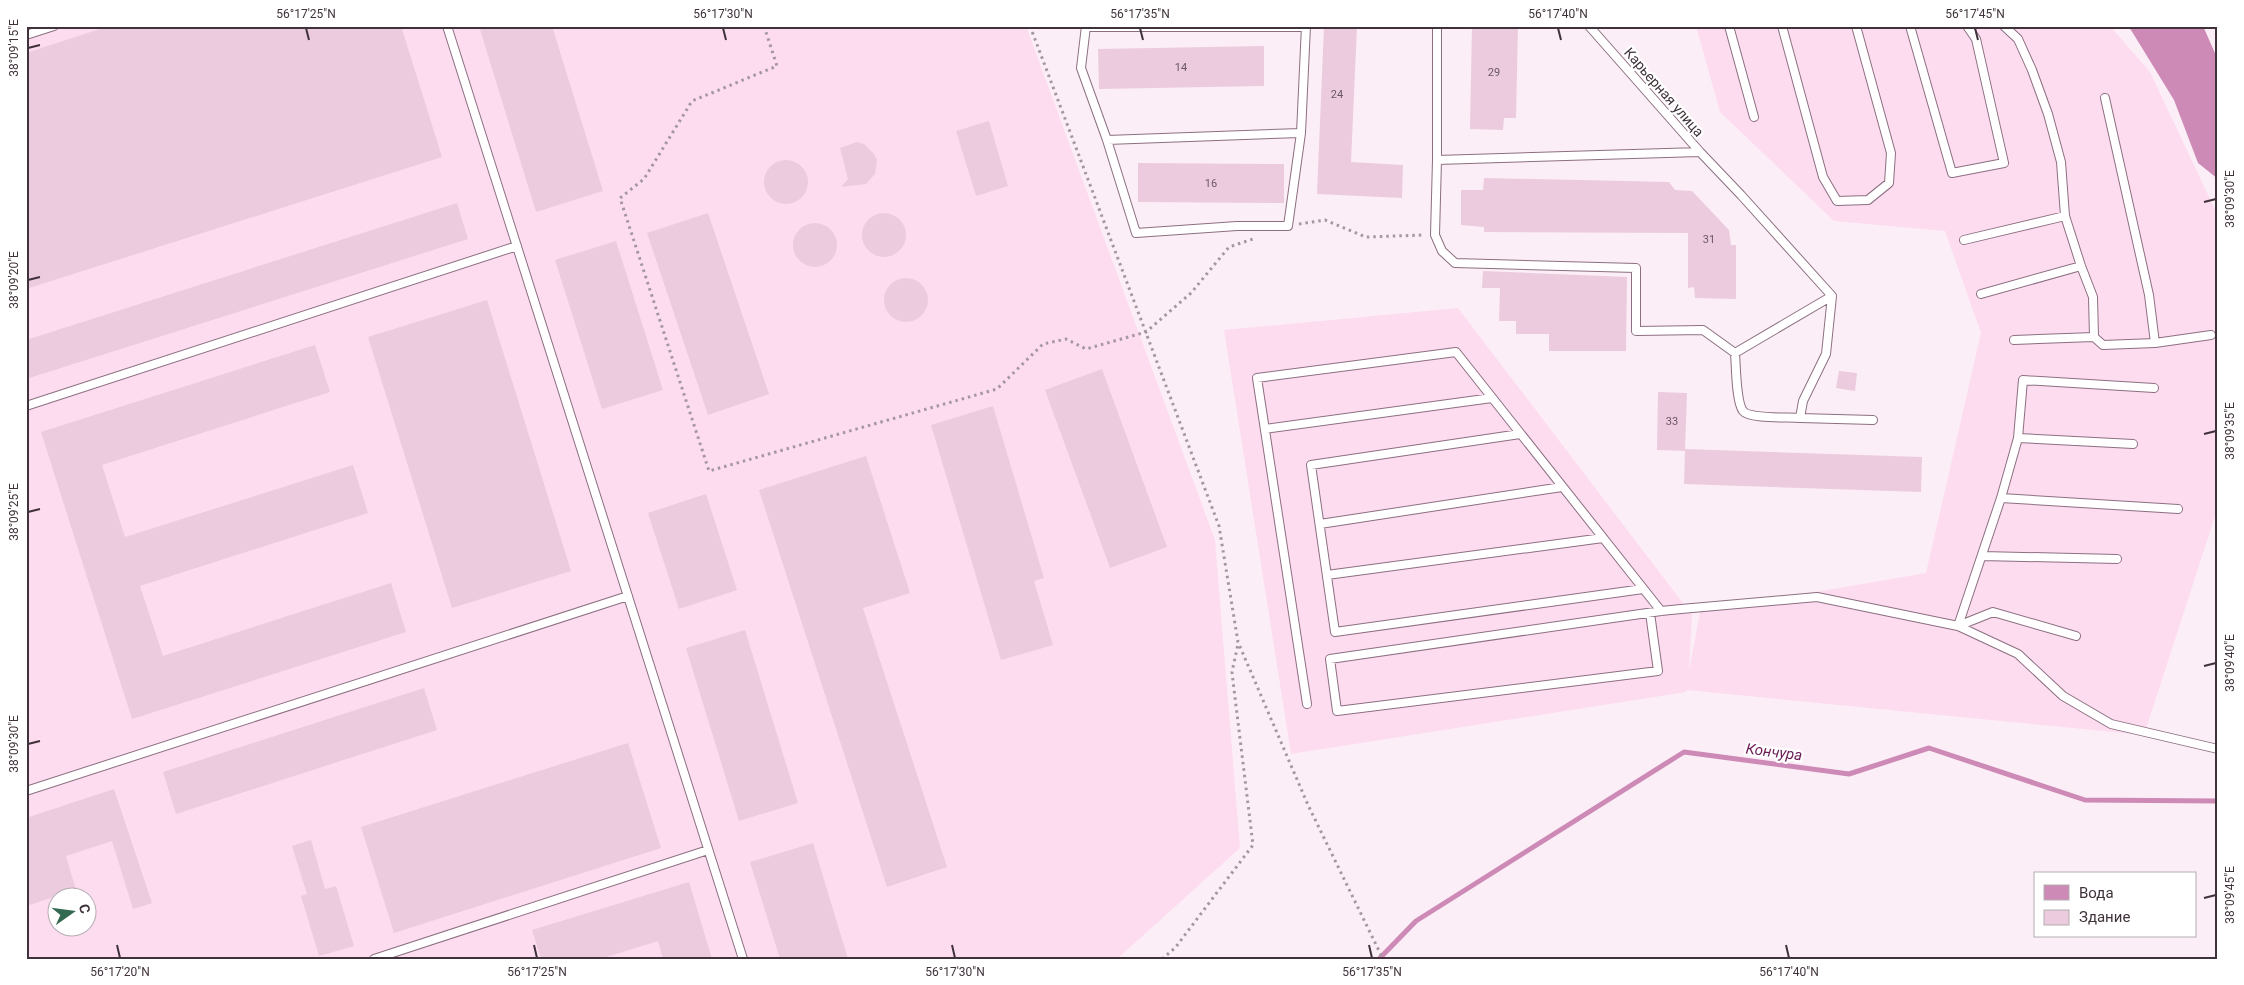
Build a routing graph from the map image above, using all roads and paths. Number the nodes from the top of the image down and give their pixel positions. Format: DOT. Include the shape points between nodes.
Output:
graph roads {
  1 [pos="54,26"];
  2 [pos="447,26"];
  3 [pos="764,26"];
  4 [pos="1030,26"];
  5 [pos="1437,26"];
  6 [pos="1589,26"];
  7 [pos="1729,26"];
  8 [pos="1782,26"];
  9 [pos="1856,26"];
  10 [pos="1910,26"];
  11 [pos="1968,26"];
  12 [pos="2004,26"];
  13 [pos="1086,27"];
  14 [pos="1306,27"];
  15 [pos="26,35"];
  16 [pos="2105,98"];
  17 [pos="1754,118"];
  18 [pos="1301,133"];
  19 [pos="1107,140"];
  20 [pos="1700,152"];
  21 [pos="1437,160"];
  22 [pos="2065,216"];
  23 [pos="1288,226"];
  24 [pos="1435,235"];
  25 [pos="1254,238"];
  26 [pos="1964,240"];
  27 [pos="517,246"];
  28 [pos="2081,266"];
  29 [pos="1982,294"];
  30 [pos="1832,296"];
  31 [pos="1146,332"];
  32 [pos="2211,335"];
  33 [pos="2094,337"];
  34 [pos="2014,340"];
  35 [pos="2155,343"];
  36 [pos="1735,353"];
  37 [pos="2154,388"];
  38 [pos="1492,398"];
  39 [pos="26,406"];
  40 [pos="1800,418"];
  41 [pos="1872,420"];
  42 [pos="1265,429"];
  43 [pos="1520,434"];
  44 [pos="2018,438"];
  45 [pos="2133,444"];
  46 [pos="1562,487"];
  47 [pos="2001,498"];
  48 [pos="2178,509"];
  49 [pos="1320,524"];
  50 [pos="1602,538"];
  51 [pos="1982,556"];
  52 [pos="2117,559"];
  53 [pos="1327,575"];
  54 [pos="1643,588"];
  55 [pos="628,596"];
  56 [pos="1661,611"];
  57 [pos="1650,613"];
  58 [pos="1958,626"];
  59 [pos="2076,636"];
  60 [pos="1238,642"];
  61 [pos="1307,704"];
  62 [pos="2218,749"];
  63 [pos="26,791"];
  64 [pos="708,850"];
  65 [pos="374,959"];
  66 [pos="742,959"];
  67 [pos="1162,959"];
  68 [pos="1383,959"];
  1 -- 15 [label="lane"];
  2 -- 27 [label="lane"];
  3 -- 31 [label="path" via="777,66 692,100 644,179 620,198 709,471 997,388 1043,344 1066,339 1086,349"];
  4 -- 31 [label="path"];
  5 -- 21 [label="lane"];
  6 -- 20 [label="lane, Карьерная улица"];
  7 -- 17 [label="lane"];
  8 -- 9 [label="lane" via="1824,177 1837,201 1868,200 1889,183 1891,153"];
  10 -- 11 [label="lane" via="1952,174 2004,163 1976,39"];
  12 -- 22 [label="lane" via="2018,38 2048,114 2061,162"];
  13 -- 14 [label="lane"];
  13 -- 19 [label="lane" via="1081,68"];
  14 -- 18 [label="lane"];
  16 -- 35 [label="lane" via="2149,295"];
  18 -- 19 [label="lane"];
  18 -- 23 [label="lane"];
  19 -- 23 [label="lane" via="1136,233"];
  20 -- 21 [label="lane"];
  20 -- 30 [label="lane, Карьерная улица" via="1742,194"];
  21 -- 24 [label="lane"];
  22 -- 26 [label="lane"];
  22 -- 28 [label="lane"];
  23 -- 24 [label="path" via="1325,220 1366,236"];
  24 -- 36 [label="lane" via="1442,251 1455,263 1636,268 1636,332 1702,330"];
  25 -- 31 [label="path" via="1229,248 1191,293"];
  27 -- 39 [label="lane"];
  27 -- 55 [label="lane"];
  28 -- 29 [label="lane"];
  28 -- 33 [label="lane" via="2093,297"];
  30 -- 36 [label="lane"];
  30 -- 40 [label="lane" via="1826,354 1803,401"];
  31 -- 60 [label="path" via="1220,526"];
  32 -- 35 [label="lane"];
  33 -- 34 [label="lane"];
  33 -- 35 [label="lane" via="2102,345"];
  36 -- 40 [label="lane" via="1743,411 1750,416"];
  37 -- 44 [label="lane" via="2023,380"];
  38 -- 42 [label="lane"];
  38 -- 42 [label="lane" via="1456,352 1257,378"];
  38 -- 43 [label="lane"];
  40 -- 41 [label="lane"];
  42 -- 61 [label="lane"];
  43 -- 46 [label="lane"];
  43 -- 49 [label="lane" via="1311,464"];
  44 -- 45 [label="lane"];
  44 -- 47 [label="lane"];
  46 -- 49 [label="lane"];
  46 -- 50 [label="lane"];
  47 -- 48 [label="lane"];
  47 -- 51 [label="lane"];
  49 -- 53 [label="lane"];
  50 -- 53 [label="lane"];
  50 -- 54 [label="lane"];
  51 -- 52 [label="lane"];
  51 -- 58 [label="lane"];
  53 -- 54 [label="lane" via="1335,632"];
  54 -- 56 [label="lane"];
  55 -- 63 [label="lane"];
  55 -- 64 [label="lane"];
  56 -- 57 [label="lane"];
  56 -- 58 [label="lane" via="1816,597"];
  57 -- 57 [label="lane" via="1330,659 1337,711 1658,671"];
  58 -- 59 [label="lane" via="1993,612"];
  58 -- 62 [label="lane" via="2018,654 2063,696 2111,724"];
  60 -- 67 [label="path" via="1232,672 1253,845 1175,948"];
  60 -- 68 [label="path" via="1308,805"];
  64 -- 65 [label="lane"];
  64 -- 66 [label="lane"];
}
